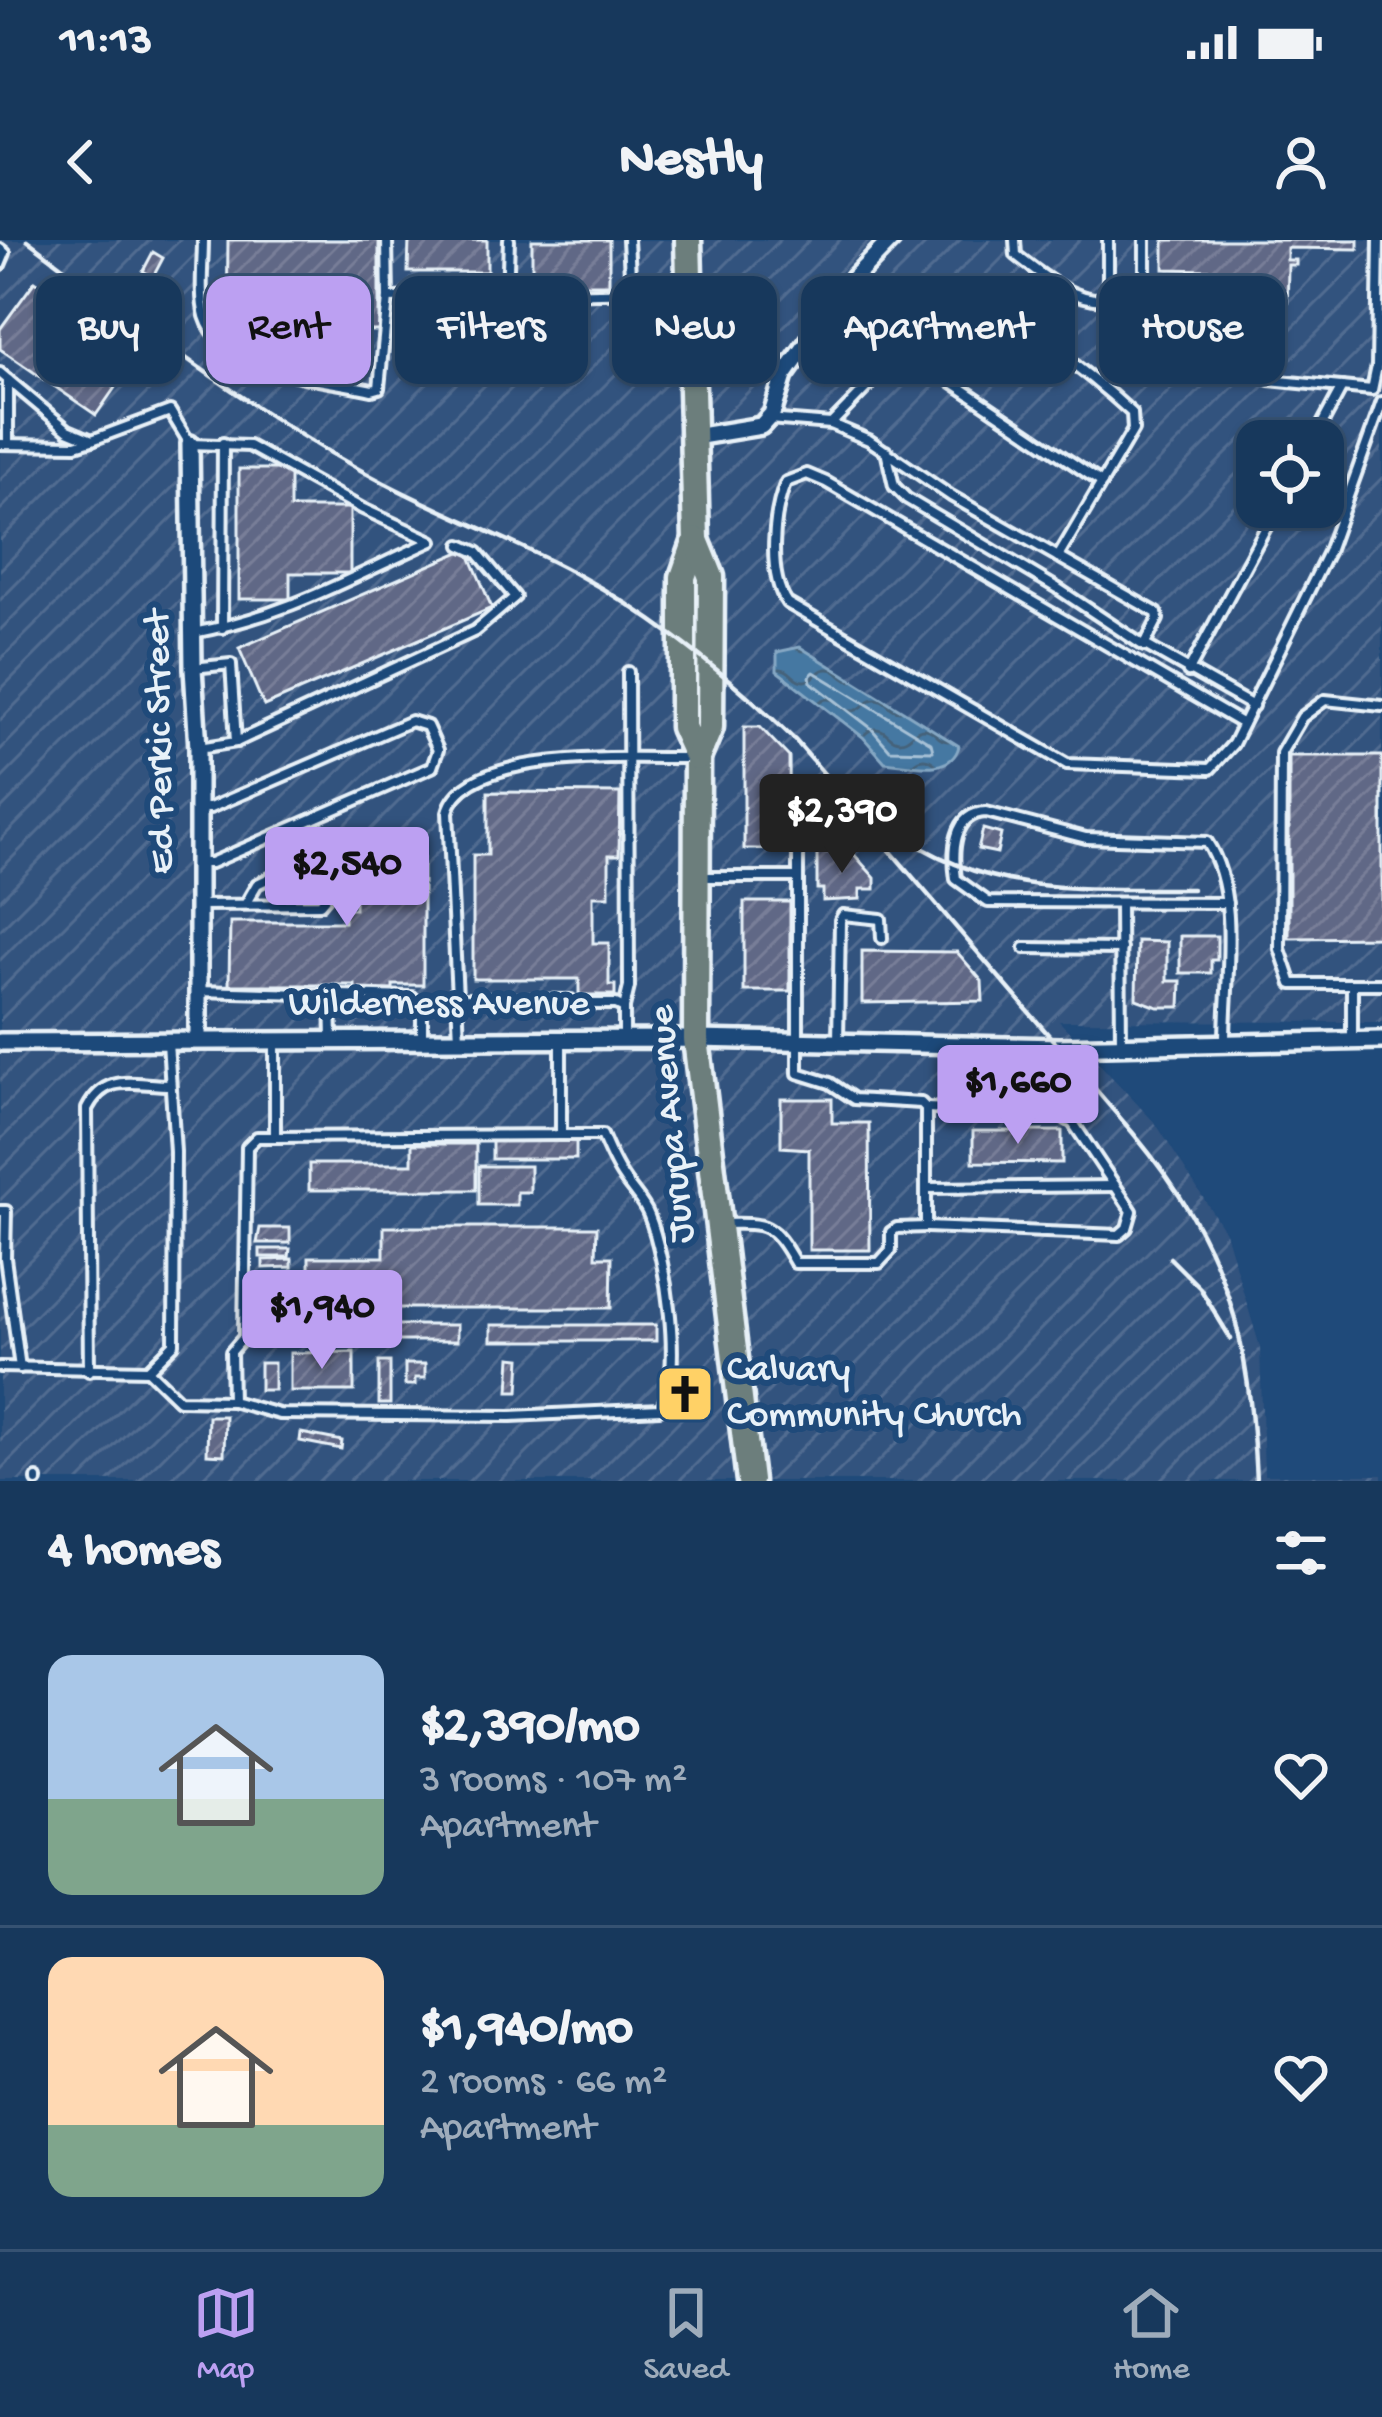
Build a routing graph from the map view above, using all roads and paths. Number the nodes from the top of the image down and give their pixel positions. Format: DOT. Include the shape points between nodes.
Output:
graph roads {
  1 [pos="203,240"];
  2 [pos="387,240"];
  3 [pos="509,240"];
  4 [pos="628,240"];
  5 [pos="688,240"];
  6 [pos="890,240"];
  7 [pos="1015,240"];
  8 [pos="1108,240"];
  9 [pos="1145,240"];
  10 [pos="1379,240"];
  11 [pos="0,249"];
  12 [pos="0,266"];
  13 [pos="508,276"];
  14 [pos="630,276"];
  15 [pos="691,276"];
  16 [pos="1145,276"];
  17 [pos="388,298"];
  18 [pos="395,298"];
  19 [pos="1075,366"];
  20 [pos="4,376"];
  21 [pos="1285,382"];
  22 [pos="693,384"];
  23 [pos="869,384"];
  24 [pos="955,384"];
  25 [pos="1342,387"];
  26 [pos="1382,402"];
  27 [pos="767,419"];
  28 [pos="1324,420"];
  29 [pos="831,424"];
  30 [pos="694,437"];
  31 [pos="92,440"];
  32 [pos="223,443"];
  33 [pos="4,444"];
  34 [pos="190,444"];
  35 [pos="886,451"];
  36 [pos="1102,483"];
  37 [pos="1266,528"];
  38 [pos="461,545"];
  39 [pos="1058,557"];
  40 [pos="222,628"];
  41 [pos="192,633"];
  42 [pos="1144,645"];
  43 [pos="193,668"];
  44 [pos="628,672"];
  45 [pos="1188,672"];
  46 [pos="1253,706"];
  47 [pos="1382,706"];
  48 [pos="1243,724"];
  49 [pos="236,742"];
  50 [pos="198,748"];
  51 [pos="697,758"];
  52 [pos="629,759"];
  53 [pos="798,786"];
  54 [pos="198,808"];
  55 [pos="198,863"];
  56 [pos="697,877"];
  57 [pos="798,877"];
  58 [pos="1120,902"];
  59 [pos="246,903"];
  60 [pos="1227,903"];
  61 [pos="198,905"];
  62 [pos="882,938"];
  63 [pos="1025,948"];
  64 [pos="1121,949"];
  65 [pos="1352,984"];
  66 [pos="1382,985"];
  67 [pos="198,991"];
  68 [pos="331,994"];
  69 [pos="456,999"];
  70 [pos="571,1000"];
  71 [pos="585,1004"];
  72 [pos="624,1008"];
  73 [pos="422,1039"];
  74 [pos="459,1039"];
  75 [pos="561,1039"];
  76 [pos="624,1039"];
  77 [pos="696,1039"];
  78 [pos="168,1040"];
  79 [pos="198,1040"];
  80 [pos="275,1040"];
  81 [pos="332,1040"];
  82 [pos="1352,1040"];
  83 [pos="1382,1040"];
  84 [pos="0,1042"];
  85 [pos="796,1042"];
  86 [pos="838,1042"];
  87 [pos="1225,1042"];
  88 [pos="1121,1046"];
  89 [pos="170,1085"];
  90 [pos="926,1108"];
  91 [pos="561,1135"];
  92 [pos="275,1137"];
  93 [pos="1115,1186"];
  94 [pos="926,1188"];
  95 [pos="0,1211"];
  96 [pos="718,1224"];
  97 [pos="926,1227"];
  98 [pos="0,1367"];
  99 [pos="20,1368"];
  100 [pos="148,1370"];
  101 [pos="89,1371"];
  102 [pos="232,1401"];
  103 [pos="750,1481"];
  1 -- 17 [label="lane" via="204,313 216,341 257,364 379,388"];
  2 -- 17 [label="lane"];
  3 -- 13 [label="lane"];
  4 -- 14 [label="lane"];
  5 -- 15 [label="main road, Jurupa Avenue"];
  6 -- 27 [label="street" via="784,376"];
  7 -- 8 [label="lane" via="1016,255 1092,301 1108,299"];
  9 -- 16 [label="lane"];
  10 -- 25 [label="lane" via="1372,390"];
  11 -- 12 [label="lane"];
  17 -- 18 [label="lane"];
  19 -- 36 [label="lane" via="1132,412 1133,430"];
  20 -- 31 [label="lane" via="68,430"];
  20 -- 33 [label="lane"];
  21 -- 25 [label="lane"];
  22 -- 30 [label="main road, Jurupa Avenue"];
  23 -- 29 [label="lane"];
  24 -- 36 [label="lane"];
  25 -- 28 [label="lane"];
  26 -- 46 [label="lane" via="1328,553"];
  27 -- 29 [label="lane"];
  27 -- 30 [label="street"];
  29 -- 35 [label="lane"];
  30 -- 51 [label="main road, Jurupa Avenue" via="696,541 711,577 710,727"];
  31 -- 33 [label="lane"];
  31 -- 34 [label="lane" via="170,411"];
  32 -- 34 [label="lane"];
  32 -- 40 [label="lane"];
  32 -- 40 [label="lane" via="250,446 432,541 302,604"];
  34 -- 41 [label="street, Ed Perkic Street"];
  35 -- 39 [label="lane"];
  35 -- 42 [label="lane" via="894,486 906,499"];
  36 -- 39 [label="lane"];
  37 -- 45 [label="lane"];
  38 -- 49 [label="lane" via="477,552 515,597 475,631"];
  39 -- 42 [label="lane" via="1157,613"];
  40 -- 41 [label="lane"];
  41 -- 43 [label="street, Ed Perkic Street"];
  42 -- 45 [label="lane"];
  43 -- 49 [label="lane" via="231,664"];
  43 -- 50 [label="street, Ed Perkic Street"];
  44 -- 52 [label="lane"];
  45 -- 46 [label="lane"];
  46 -- 48 [label="lane"];
  47 -- 65 [label="lane" via="1324,700 1302,717 1281,752 1280,949 1292,984"];
  48 -- 48 [label="lane" via="1210,770 1067,764 788,603 776,556 786,482 806,474 826,482"];
  49 -- 50 [label="lane"];
  50 -- 54 [label="street, Ed Perkic Street"];
  51 -- 52 [label="lane"];
  51 -- 56 [label="main road, Jurupa Avenue"];
  52 -- 69 [label="lane" via="506,768 455,796 448,812"];
  52 -- 72 [label="lane"];
  53 -- 57 [label="lane"];
  54 -- 55 [label="street, Ed Perkic Street"];
  54 -- 55 [label="lane" via="411,721 428,726 437,750 433,767"];
  55 -- 61 [label="street, Ed Perkic Street"];
  56 -- 57 [label="lane"];
  56 -- 77 [label="main road, Jurupa Avenue"];
  57 -- 85 [label="lane"];
  58 -- 60 [label="lane"];
  58 -- 60 [label="lane" via="980,899 956,879 962,820 986,812 1086,838 1207,842"];
  58 -- 64 [label="lane"];
  59 -- 59 [label="lane" via="320,904 326,859 257,884"];
  59 -- 61 [label="lane"];
  60 -- 87 [label="lane"];
  61 -- 67 [label="street, Ed Perkic Street"];
  62 -- 86 [label="lane" via="876,916 840,920"];
  63 -- 64 [label="lane"];
  64 -- 88 [label="lane"];
  65 -- 66 [label="lane"];
  65 -- 82 [label="lane"];
  67 -- 68 [label="lane"];
  67 -- 79 [label="street, Ed Perkic Street"];
  68 -- 73 [label="lane" via="412,997"];
  68 -- 81 [label="lane"];
  69 -- 70 [label="lane"];
  69 -- 74 [label="lane"];
  71 -- 72 [label="lane"];
  72 -- 76 [label="lane"];
  73 -- 74 [label="street, Wilderness Avenue"];
  73 -- 81 [label="street, Wilderness Avenue"];
  74 -- 75 [label="street, Wilderness Avenue"];
  75 -- 76 [label="street, Wilderness Avenue"];
  75 -- 91 [label="lane"];
  76 -- 77 [label="street, Wilderness Avenue"];
  77 -- 85 [label="street, Wilderness Avenue"];
  77 -- 96 [label="main road, Jurupa Avenue"];
  78 -- 79 [label="street, Wilderness Avenue"];
  78 -- 84 [label="street, Wilderness Avenue"];
  78 -- 89 [label="lane"];
  79 -- 80 [label="street, Wilderness Avenue"];
  80 -- 81 [label="street, Wilderness Avenue"];
  80 -- 92 [label="lane"];
  82 -- 83 [label="street, Wilderness Avenue"];
  82 -- 87 [label="street, Wilderness Avenue"];
  85 -- 86 [label="street, Wilderness Avenue"];
  85 -- 90 [label="lane" via="802,1077 854,1099"];
  86 -- 88 [label="street, Wilderness Avenue"];
  87 -- 88 [label="street, Wilderness Avenue"];
  89 -- 100 [label="lane" via="174,1344"];
  89 -- 101 [label="lane" via="106,1084 87,1108"];
  90 -- 93 [label="lane" via="1058,1114"];
  90 -- 94 [label="lane"];
  91 -- 92 [label="lane"];
  91 -- 102 [label="lane" via="602,1135 649,1214 670,1342 669,1396 660,1409 511,1417 280,1414"];
  92 -- 102 [label="lane" via="257,1137 248,1148 244,1336 231,1352"];
  93 -- 94 [label="lane"];
  93 -- 97 [label="lane" via="1132,1211 1119,1234"];
  94 -- 97 [label="lane"];
  95 -- 99 [label="lane"];
  96 -- 97 [label="lane" via="761,1223 777,1232 795,1263 879,1263 891,1250 891,1232"];
  96 -- 103 [label="main road, Jurupa Avenue"];
  98 -- 99 [label="lane"];
  99 -- 101 [label="lane"];
  100 -- 101 [label="lane"];
  100 -- 102 [label="lane" via="179,1400"];
}
